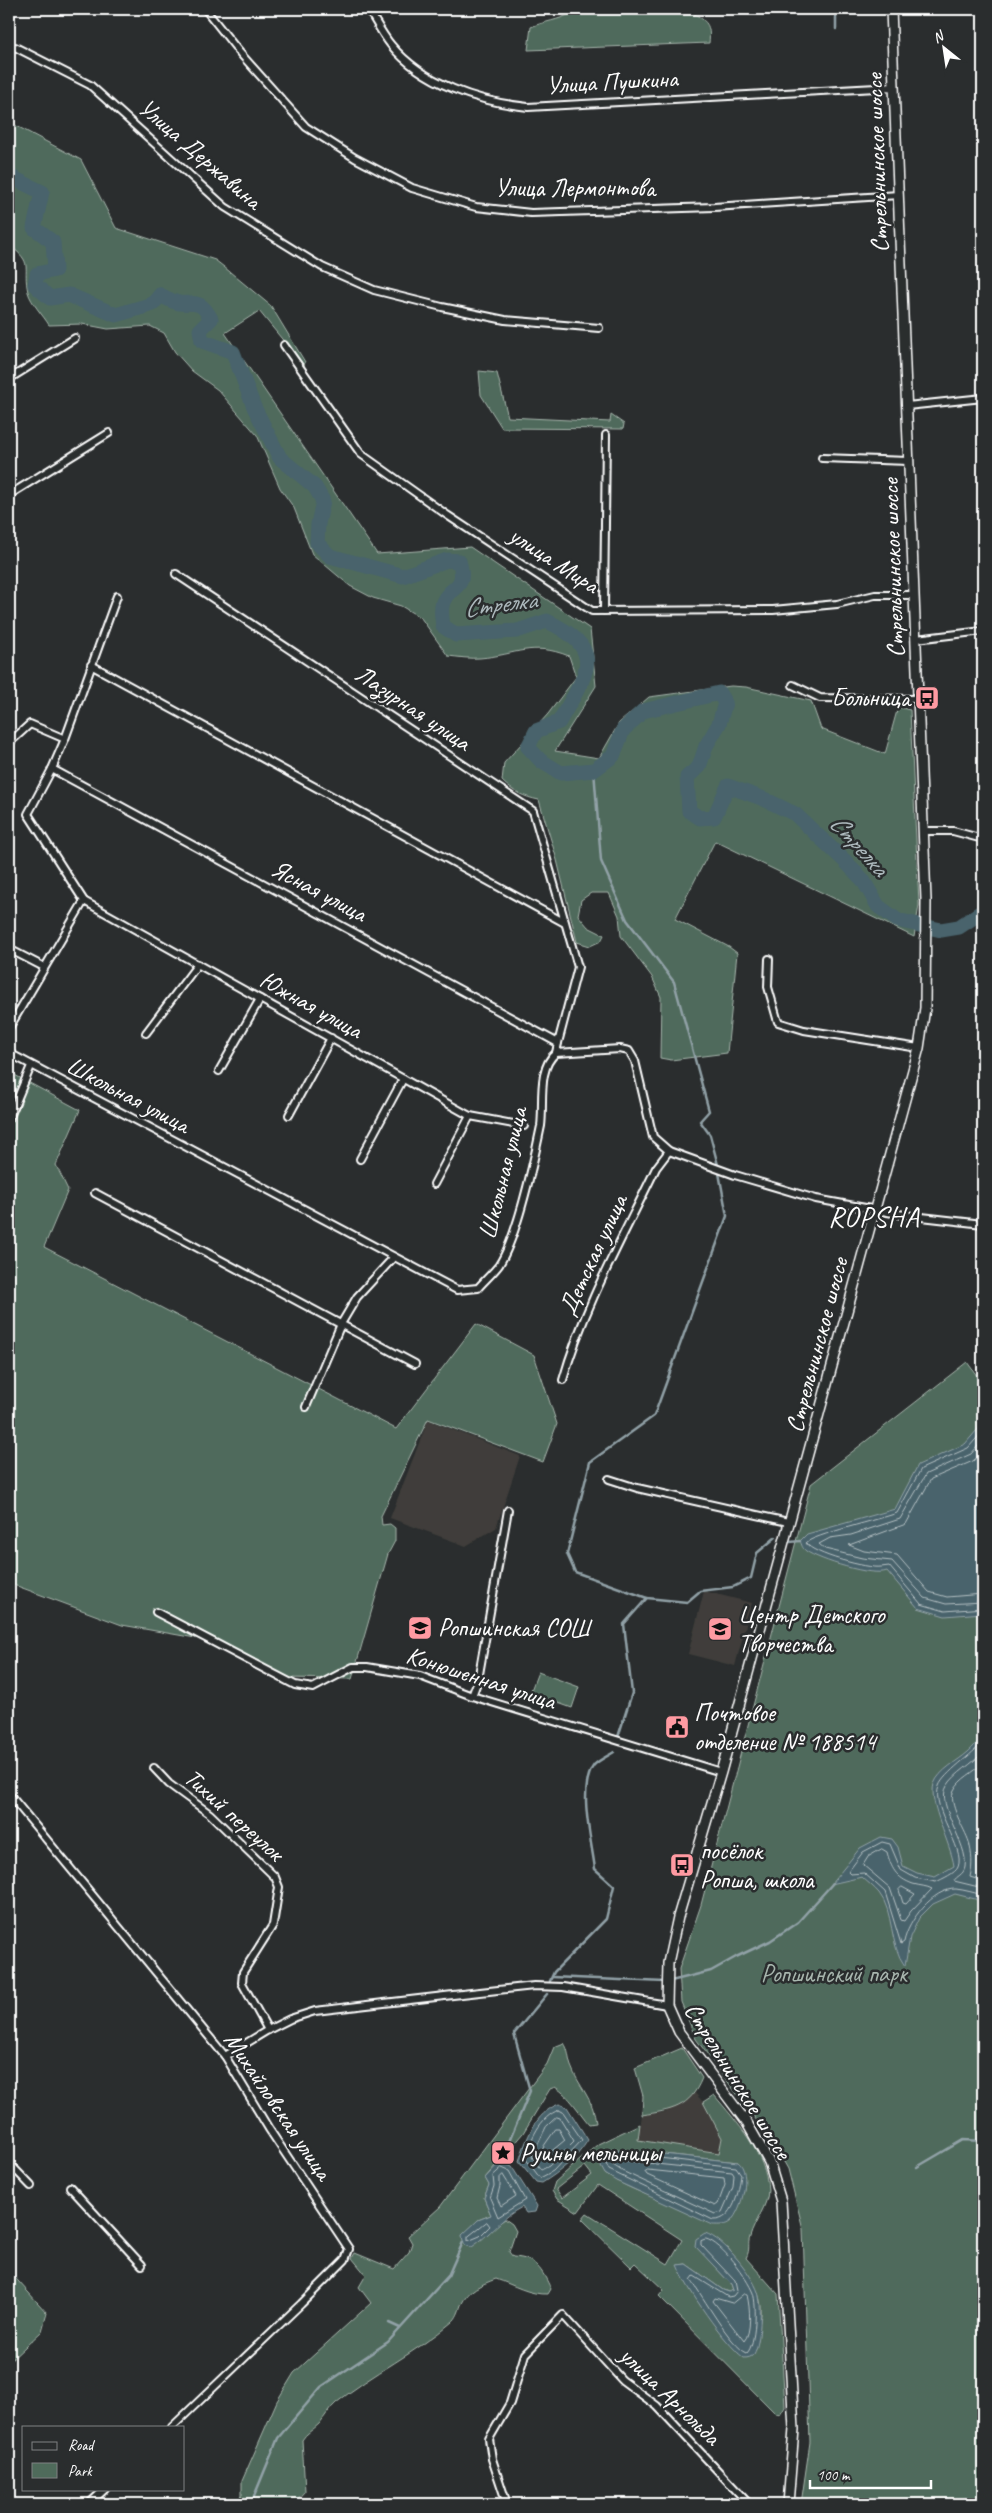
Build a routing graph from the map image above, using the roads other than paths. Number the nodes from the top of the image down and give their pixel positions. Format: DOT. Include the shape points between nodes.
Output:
graph roads {
  1 [pos="205,9"];
  2 [pos="368,9"];
  3 [pos="891,9"];
  4 [pos="15,47"];
  5 [pos="895,87"];
  6 [pos="899,195"];
  7 [pos="599,328"];
  8 [pos="74,338"];
  9 [pos="284,345"];
  10 [pos="9,379"];
  11 [pos="983,398"];
  12 [pos="907,406"];
  13 [pos="109,433"];
  14 [pos="606,436"];
  15 [pos="822,458"];
  16 [pos="909,461"];
  17 [pos="9,495"];
  18 [pos="176,574"];
  19 [pos="914,595"];
  20 [pos="117,596"];
  21 [pos="604,612"];
  22 [pos="983,631"];
  23 [pos="916,639"];
  24 [pos="91,665"];
  25 [pos="793,685"];
  26 [pos="918,698"];
  27 [pos="65,739"];
  28 [pos="9,743"];
  29 [pos="52,769"];
  30 [pos="923,831"];
  31 [pos="983,839"];
  32 [pos="84,901"];
  33 [pos="565,923"];
  34 [pos="9,949"];
  35 [pos="770,958"];
  36 [pos="198,964"];
  37 [pos="44,967"];
  38 [pos="260,999"];
  39 [pos="9,1028"];
  40 [pos="146,1033"];
  41 [pos="331,1038"];
  42 [pos="558,1043"];
  43 [pos="919,1048"];
  44 [pos="9,1053"];
  45 [pos="556,1053"];
  46 [pos="31,1066"];
  47 [pos="219,1071"];
  48 [pos="403,1079"];
  49 [pos="289,1115"];
  50 [pos="470,1116"];
  51 [pos="9,1119"];
  52 [pos="524,1126"];
  53 [pos="669,1151"];
  54 [pos="360,1159"];
  55 [pos="434,1184"];
  56 [pos="94,1193"];
  57 [pos="875,1209"];
  58 [pos="983,1224"];
  59 [pos="394,1257"];
  60 [pos="341,1324"];
  61 [pos="415,1364"];
  62 [pos="563,1380"];
  63 [pos="306,1407"];
  64 [pos="609,1479"];
  65 [pos="508,1510"];
  66 [pos="788,1522"];
  67 [pos="156,1612"];
  68 [pos="472,1696"];
  69 [pos="154,1768"];
  70 [pos="720,1772"];
  71 [pos="9,1794"];
  72 [pos="668,2005"];
  73 [pos="268,2030"];
  74 [pos="225,2056"];
  75 [pos="9,2163"];
  76 [pos="31,2186"];
  77 [pos="70,2187"];
  78 [pos="142,2266"];
  79 [pos="173,2426"];
  80 [pos="104,2490"];
  81 [pos="89,2504"];
  82 [pos="507,2504"];
  83 [pos="749,2504"];
  84 [pos="788,2504"];
  1 -- 6 [label="street, Улица Лермонтова" via="306,127 412,188 476,207 531,213 714,207"];
  2 -- 5 [label="street, Улица Пушкина" via="391,45 414,66 470,95 503,104 528,106"];
  3 -- 5 [label="main road, Стрельнинское шоссе"];
  4 -- 7 [label="street, Улица Державина" via="90,85 225,207 322,267 374,290 442,308 506,320"];
  5 -- 6 [label="main road, Стрельнинское шоссе"];
  6 -- 12 [label="main road, Стрельнинское шоссе"];
  8 -- 10 [label="street"];
  9 -- 21 [label="street, улица Мира" via="361,454 446,515 592,611"];
  11 -- 12 [label="street"];
  12 -- 16 [label="main road, Стрельнинское шоссе"];
  13 -- 17 [label="street"];
  14 -- 21 [label="street"];
  15 -- 16 [label="street"];
  16 -- 19 [label="main road, Стрельнинское шоссе"];
  18 -- 33 [label="street, Лазурная улица" via="532,811"];
  19 -- 21 [label="street, улица Мира" via="875,595 837,604 773,610"];
  19 -- 23 [label="main road, Стрельнинское шоссе"];
  20 -- 24 [label="street"];
  22 -- 23 [label="street"];
  23 -- 26 [label="main road, Стрельнинское шоссе"];
  24 -- 27 [label="street"];
  24 -- 33 [label="street"];
  25 -- 26 [label="street" via="820,698"];
  26 -- 30 [label="main road, Стрельнинское шоссе"];
  27 -- 28 [label="street" via="30,724"];
  27 -- 29 [label="street"];
  29 -- 32 [label="street" via="28,814"];
  29 -- 42 [label="street, Ясная улица"];
  30 -- 31 [label="street" via="953,831"];
  30 -- 43 [label="main road, Стрельнинское шоссе" via="927,957"];
  32 -- 36 [label="street, Южная улица"];
  32 -- 37 [label="street"];
  33 -- 42 [label="street, Лазурная улица" via="578,967"];
  34 -- 37 [label="street"];
  35 -- 43 [label="street" via="768,987 778,1022 804,1030"];
  36 -- 38 [label="street, Южная улица"];
  36 -- 40 [label="street"];
  37 -- 39 [label="street"];
  38 -- 41 [label="street, Южная улица"];
  38 -- 47 [label="street"];
  41 -- 48 [label="street, Южная улица"];
  41 -- 49 [label="street"];
  42 -- 45 [label="street"];
  43 -- 57 [label="main road, Стрельнинское шоссе"];
  44 -- 46 [label="street, Школьная улица"];
  45 -- 53 [label="street" via="620,1049 629,1052 635,1061 653,1137"];
  45 -- 59 [label="street, Школьная улица" via="549,1059 545,1074 541,1125 519,1212 499,1265 478,1288 457,1290"];
  46 -- 51 [label="street"];
  46 -- 59 [label="street, Школьная улица"];
  48 -- 50 [label="street, Южная улица"];
  48 -- 54 [label="street"];
  50 -- 52 [label="street, Южная улица"];
  50 -- 55 [label="street"];
  53 -- 57 [label="street" via="816,1200"];
  53 -- 62 [label="street, Детская улица" via="656,1168 590,1306 572,1347"];
  56 -- 60 [label="street"];
  57 -- 58 [label="street"];
  57 -- 66 [label="main road, Стрельнинское шоссе"];
  59 -- 60 [label="street" via="357,1297"];
  60 -- 61 [label="street"];
  60 -- 63 [label="street"];
  64 -- 66 [label="street"];
  65 -- 68 [label="street" via="478,1680"];
  66 -- 70 [label="main road, Стрельнинское шоссе"];
  67 -- 68 [label="street, Конюшенная улица" via="305,1688 313,1688 353,1667 368,1667 420,1676"];
  68 -- 70 [label="street, Конюшенная улица"];
  69 -- 73 [label="street, Тихий переулок" via="169,1784 210,1814 275,1877 279,1887 273,1925 243,1972 242,1983"];
  70 -- 72 [label="main road, Стрельнинское шоссе" via="678,1917 668,1963"];
  71 -- 74 [label="street, Михайловская улица"];
  72 -- 73 [label="street" via="563,1987 534,1986 315,2012"];
  72 -- 84 [label="main road, Стрельнинское шоссе" via="678,2032 747,2123 770,2162 781,2201 794,2429"];
  73 -- 74 [label="street"];
  74 -- 79 [label="street, Михайловская улица" via="269,2129 347,2244 348,2254 301,2304"];
  75 -- 76 [label="street"];
  77 -- 78 [label="street"];
  80 -- 81 [label="street"];
  82 -- 83 [label="street, улица Арнольда" via="489,2439 510,2404 525,2354 563,2315 622,2380 656,2406"];
}
